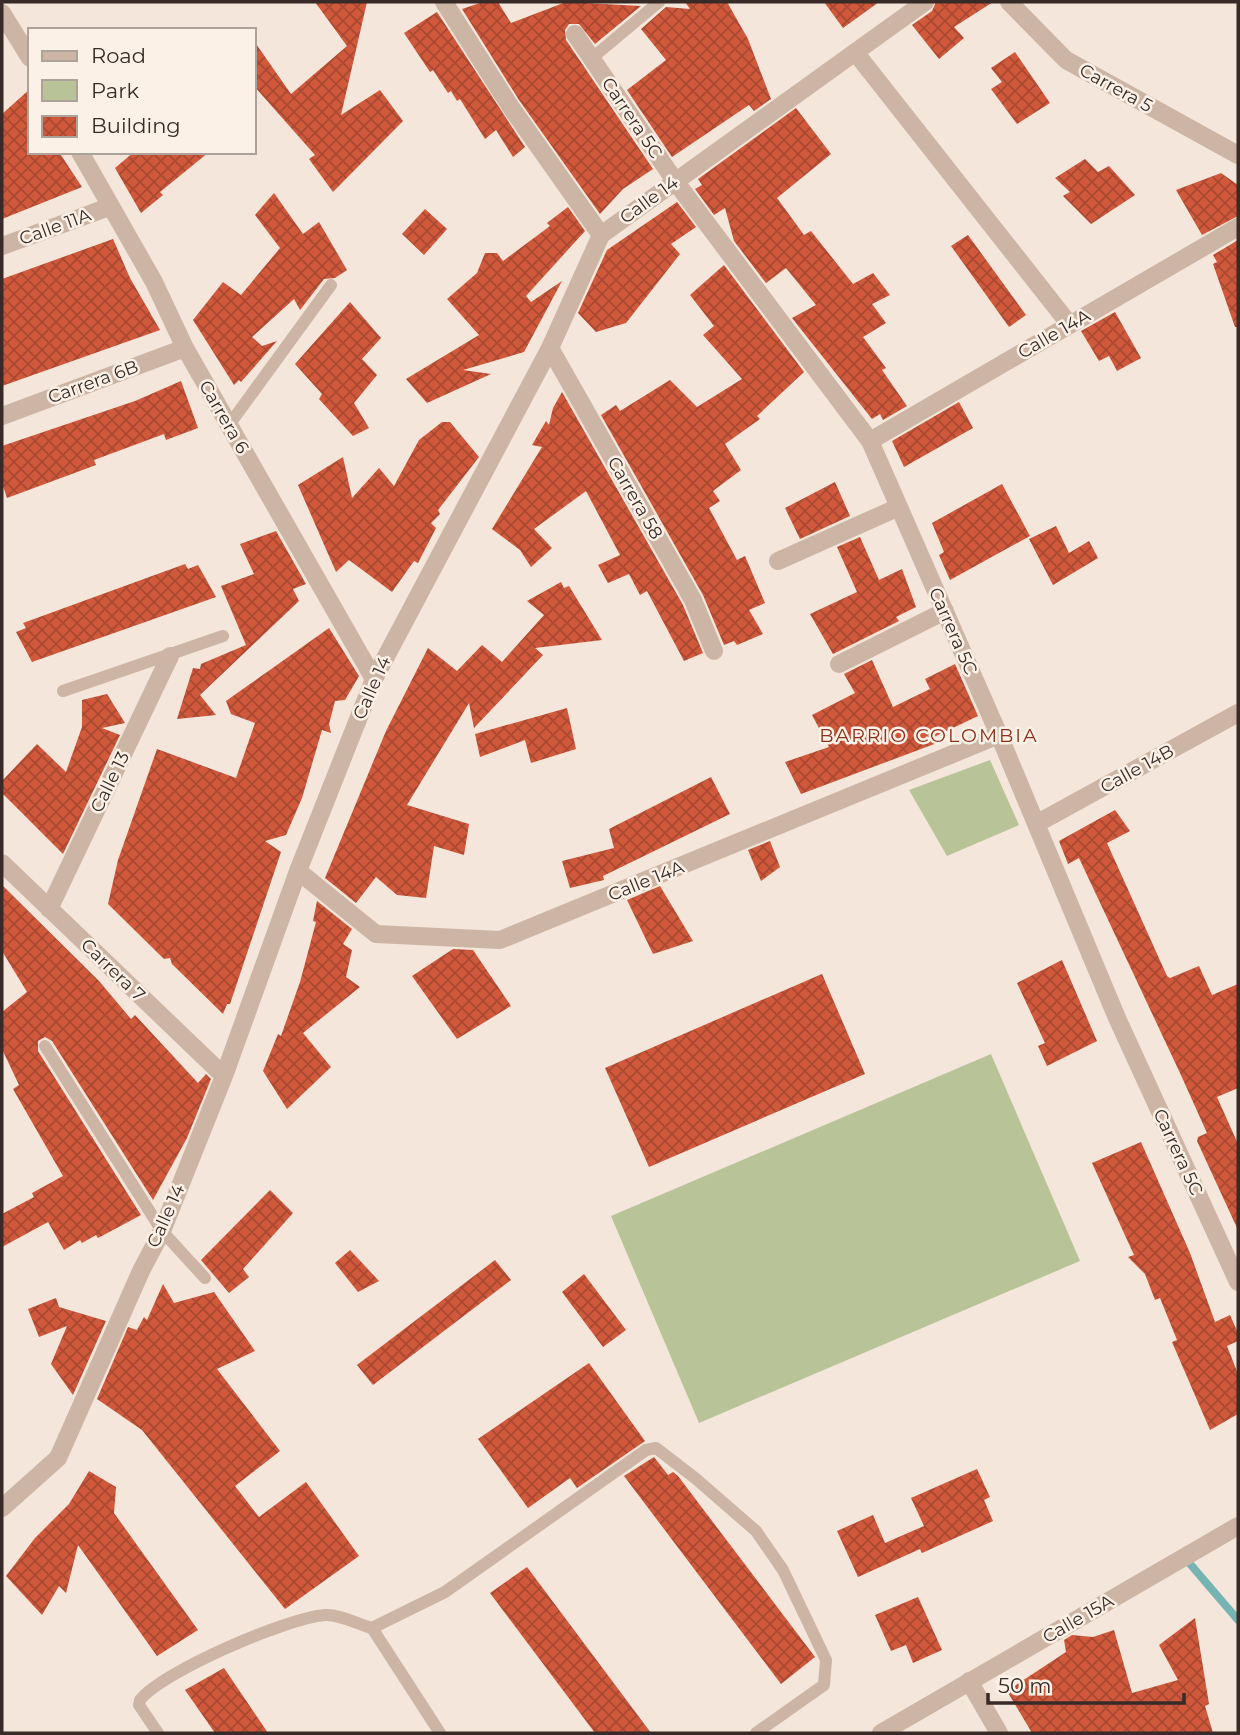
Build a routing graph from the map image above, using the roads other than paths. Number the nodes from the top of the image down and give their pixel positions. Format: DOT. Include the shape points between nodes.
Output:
graph roads {
  1 [pos="444,2"];
  2 [pos="659,2"];
  3 [pos="925,2"];
  4 [pos="1009,2"];
  5 [pos="2,13"];
  6 [pos="575,34"];
  7 [pos="855,52"];
  8 [pos="28,55"];
  9 [pos="592,58"];
  10 [pos="81,154"];
  11 [pos="1238,155"];
  12 [pos="675,181"];
  13 [pos="109,207"];
  14 [pos="1238,227"];
  15 [pos="601,235"];
  16 [pos="2,246"];
  17 [pos="331,285"];
  18 [pos="1070,324"];
  19 [pos="185,348"];
  20 [pos="550,348"];
  21 [pos="2,416"];
  22 [pos="229,425"];
  23 [pos="870,441"];
  24 [pos="899,507"];
  25 [pos="778,561"];
  26 [pos="945,611"];
  27 [pos="223,636"];
  28 [pos="713,651"];
  29 [pos="170,656"];
  30 [pos="839,664"];
  31 [pos="374,679"];
  32 [pos="63,691"];
  33 [pos="1238,713"];
  34 [pos="999,735"];
  35 [pos="1036,824"];
  36 [pos="2,863"];
  37 [pos="298,871"];
  38 [pos="49,909"];
  39 [pos="45,1046"];
  40 [pos="224,1076"];
  41 [pos="162,1231"];
  42 [pos="205,1278"];
  43 [pos="1238,1282"];
  44 [pos="2,1508"];
  45 [pos="1238,1526"];
  46 [pos="372,1628"];
  47 [pos="969,1681"];
  48 [pos="158,1733"];
  49 [pos="440,1733"];
  50 [pos="756,1733"];
  51 [pos="881,1733"];
  52 [pos="999,1733"];
  1 -- 15 [label="street"];
  2 -- 9 [label="lane"];
  3 -- 7 [label="street, Calle 14"];
  4 -- 11 [label="street, Carrera 5" via="1066,60"];
  5 -- 8 [label="street"];
  6 -- 9 [label="street, Carrera 5C"];
  7 -- 12 [label="street, Calle 14"];
  7 -- 18 [label="street"];
  9 -- 12 [label="street, Carrera 5C"];
  10 -- 13 [label="street, Carrera 6"];
  12 -- 15 [label="street, Calle 14"];
  12 -- 23 [label="street, Carrera 5C"];
  13 -- 16 [label="street, Calle 11A"];
  13 -- 19 [label="street, Carrera 6" via="155,282"];
  14 -- 18 [label="street, Calle 14A"];
  15 -- 20 [label="street, Calle 14"];
  17 -- 22 [label="lane"];
  18 -- 23 [label="street, Calle 14A"];
  19 -- 21 [label="street, Carrera 6B"];
  19 -- 22 [label="street, Carrera 6"];
  20 -- 28 [label="street, Carrera 58" via="693,600"];
  20 -- 31 [label="street, Calle 14"];
  22 -- 31 [label="street, Carrera 6"];
  23 -- 24 [label="street, Carrera 5C"];
  24 -- 25 [label="street"];
  24 -- 26 [label="street, Carrera 5C"];
  26 -- 30 [label="street"];
  26 -- 34 [label="street, Carrera 5C"];
  27 -- 29 [label="lane"];
  29 -- 32 [label="lane"];
  29 -- 38 [label="street, Calle 13"];
  31 -- 37 [label="street, Calle 14"];
  33 -- 35 [label="street, Calle 14B"];
  34 -- 35 [label="street, Carrera 5C"];
  34 -- 37 [label="street, Calle 14A" via="500,940 376,934"];
  35 -- 43 [label="street, Carrera 5C" via="1117,1018"];
  36 -- 38 [label="street, Carrera 7"];
  37 -- 40 [label="street, Calle 14"];
  38 -- 40 [label="street, Carrera 7"];
  39 -- 41 [label="lane"];
  40 -- 41 [label="street, Calle 14"];
  41 -- 42 [label="lane"];
  41 -- 44 [label="street, Calle 14" via="58,1458"];
  45 -- 47 [label="street, Calle 15A"];
  46 -- 48 [label="lane" via="327,1615 267,1630 192,1665 140,1700"];
  46 -- 49 [label="lane"];
  46 -- 50 [label="lane" via="445,1592 646,1450 656,1448 756,1531 783,1570 826,1660 824,1685"];
  47 -- 51 [label="street, Calle 15A"];
  47 -- 52 [label="street"];
}
